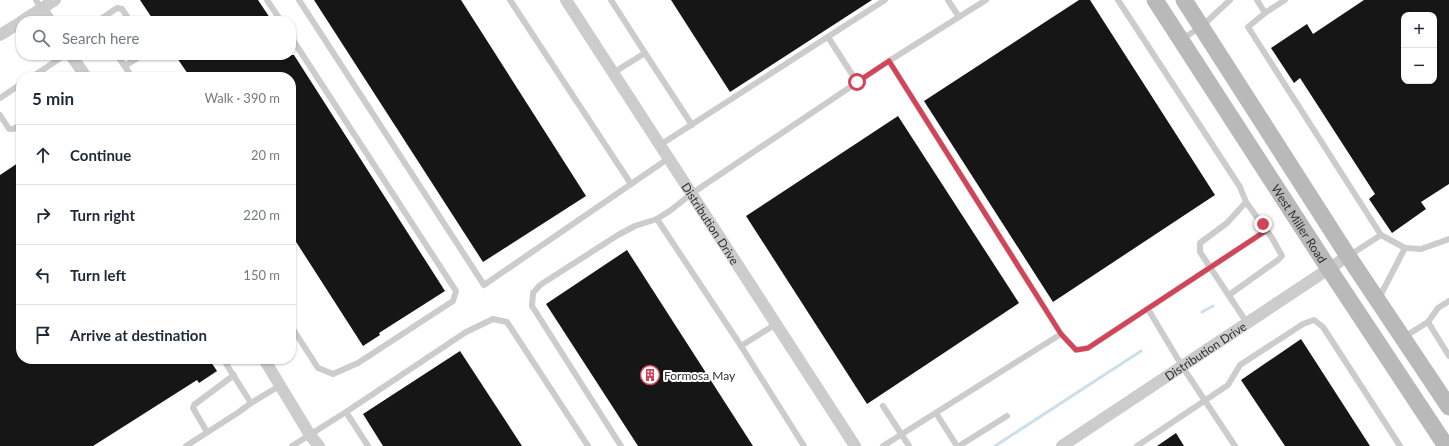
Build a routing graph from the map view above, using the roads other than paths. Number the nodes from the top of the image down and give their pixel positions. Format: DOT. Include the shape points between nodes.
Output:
graph roads {
  1 [pos="55,0"];
  2 [pos="267,0"];
  3 [pos="299,0"];
  4 [pos="510,0"];
  5 [pos="566,0"];
  6 [pos="611,0"];
  7 [pos="885,0"];
  8 [pos="948,0"];
  9 [pos="986,0"];
  10 [pos="1118,0"];
  11 [pos="1155,0"];
  12 [pos="1184,0"];
  13 [pos="1230,0"];
  14 [pos="1257,0"];
  15 [pos="1285,0"];
  16 [pos="39,4"];
  17 [pos="1265,13"];
  18 [pos="27,16"];
  19 [pos="47,16"];
  20 [pos="105,16"];
  21 [pos="127,16"];
  22 [pos="278,16"];
  23 [pos="959,17"];
  24 [pos="16,25"];
  25 [pos="1201,27"];
  26 [pos="0,35"];
  27 [pos="828,37"];
  28 [pos="1181,40"];
  29 [pos="296,45"];
  30 [pos="644,53"];
  31 [pos="59,60"];
  32 [pos="75,60"];
  33 [pos="121,60"];
  34 [pos="134,60"];
  35 [pos="889,61"];
  36 [pos="125,66"];
  37 [pos="45,72"];
  38 [pos="83,72"];
  39 [pos="129,72"];
  40 [pos="613,73"];
  41 [pos="857,82"];
  42 [pos="16,87"];
  43 [pos="0,98"];
  44 [pos="0,115"];
  45 [pos="692,125"];
  46 [pos="16,128"];
  47 [pos="660,145"];
  48 [pos="669,158"];
  49 [pos="631,184"];
  50 [pos="691,194"];
  51 [pos="1246,202"];
  52 [pos="656,219"];
  53 [pos="1267,230"];
  54 [pos="1381,234"];
  55 [pos="1449,239"];
  56 [pos="1405,248"];
  57 [pos="1348,256"];
  58 [pos="1210,268"];
  59 [pos="1328,269"];
  60 [pos="1229,296"];
  61 [pos="1378,300"];
  62 [pos="1449,301"];
  63 [pos="1148,309"];
  64 [pos="1428,322"];
  65 [pos="1247,323"];
  66 [pos="776,324"];
  67 [pos="296,334"];
  68 [pos="1061,334"];
  69 [pos="1403,338"];
  70 [pos="741,346"];
  71 [pos="1449,356"];
  72 [pos="226,364"];
  73 [pos="267,364"];
  74 [pos="1182,366"];
  75 [pos="234,376"];
  76 [pos="280,385"];
  77 [pos="1206,401"];
  78 [pos="251,403"];
  79 [pos="883,406"];
  80 [pos="1449,407"];
  81 [pos="346,412"];
  82 [pos="936,413"];
  83 [pos="1007,416"];
  84 [pos="207,432"];
  85 [pos="902,434"];
  86 [pos="310,435"];
  87 [pos="186,446"];
  88 [pos="292,446"];
  89 [pos="319,446"];
  90 [pos="368,446"];
  91 [pos="588,446"];
  92 [pos="621,446"];
  93 [pos="804,446"];
  94 [pos="856,446"];
  95 [pos="883,446"];
  96 [pos="909,446"];
  97 [pos="958,446"];
  98 [pos="1062,446"];
  99 [pos="1137,446"];
  100 [pos="1235,446"];
  101 [pos="1400,446"];
  102 [pos="1446,446"];
  1 -- 16 [label="street"];
  2 -- 22 [label="lane"];
  3 -- 49 [label="lane" via="484,285"];
  4 -- 49 [label="lane"];
  5 -- 40 [label="street, Distribution Drive"];
  6 -- 30 [label="lane"];
  7 -- 27 [label="lane"];
  8 -- 23 [label="lane"];
  9 -- 23 [label="lane"];
  10 -- 51 [label="lane" via="1240,187"];
  11 -- 28 [label="main road, West Miller Road"];
  12 -- 25 [label="main road, West Miller Road"];
  13 -- 25 [label="lane"];
  14 -- 17 [label="lane"];
  15 -- 17 [label="lane"];
  16 -- 18 [label="street"];
  16 -- 19 [label="street"];
  17 -- 54 [label="lane" via="1248,27"];
  20 -- 21 [label="lane" via="117,8 122,9"];
  23 -- 35 [label="lane"];
  24 -- 26 [label="street"];
  25 -- 28 [label="lane"];
  25 -- 57 [label="main road, West Miller Road"];
  27 -- 41 [label="lane"];
  27 -- 45 [label="lane"];
  28 -- 59 [label="main road, West Miller Road"];
  29 -- 67 [label="lane" via="456,291 453,301 358,363 333,374 318,368"];
  30 -- 40 [label="lane"];
  30 -- 45 [label="lane"];
  31 -- 37 [label="lane"];
  32 -- 38 [label="street"];
  33 -- 36 [label="lane"];
  34 -- 36 [label="lane"];
  35 -- 41 [label="lane"];
  35 -- 68 [label="lane"];
  36 -- 39 [label="lane"];
  40 -- 47 [label="street, Distribution Drive"];
  41 -- 50 [label="lane"];
  42 -- 43 [label="lane"];
  44 -- 46 [label="lane" via="9,129"];
  45 -- 47 [label="lane"];
  47 -- 48 [label="street, Distribution Drive"];
  48 -- 49 [label="lane"];
  48 -- 50 [label="street, Distribution Drive"];
  50 -- 52 [label="lane"];
  50 -- 66 [label="street, Distribution Drive"];
  51 -- 53 [label="lane"];
  51 -- 58 [label="lane" via="1227,223 1200,243 1200,252"];
  52 -- 70 [label="lane"];
  52 -- 92 [label="lane" via="618,235 540,284 533,293 532,306"];
  53 -- 58 [label="lane"];
  53 -- 60 [label="lane" via="1282,256"];
  54 -- 56 [label="lane"];
  54 -- 57 [label="lane"];
  55 -- 56 [label="lane" via="1422,249"];
  56 -- 61 [label="lane"];
  57 -- 59 [label="street, Distribution Drive"];
  57 -- 61 [label="main road, West Miller Road"];
  58 -- 60 [label="lane"];
  58 -- 63 [label="lane"];
  59 -- 65 [label="street, Distribution Drive"];
  59 -- 102 [label="main road, West Miller Road"];
  60 -- 65 [label="lane"];
  61 -- 69 [label="main road, West Miller Road"];
  62 -- 64 [label="lane" via="1438,308"];
  63 -- 68 [label="lane" via="1088,348 1076,350"];
  63 -- 74 [label="lane"];
  64 -- 69 [label="lane"];
  64 -- 71 [label="lane"];
  65 -- 74 [label="street, Distribution Drive"];
  66 -- 70 [label="lane"];
  66 -- 94 [label="street, Distribution Drive"];
  68 -- 82 [label="lane"];
  69 -- 80 [label="main road, West Miller Road"];
  70 -- 93 [label="lane"];
  72 -- 75 [label="lane"];
  73 -- 76 [label="street"];
  74 -- 77 [label="lane"];
  74 -- 98 [label="street, Distribution Drive"];
  75 -- 78 [label="lane"];
  75 -- 84 [label="lane" via="194,405 193,408"];
  76 -- 78 [label="lane"];
  76 -- 86 [label="street"];
  77 -- 99 [label="lane"];
  77 -- 100 [label="lane"];
  77 -- 101 [label="lane" via="1228,385 1240,365 1303,324 1314,320 1323,326"];
  78 -- 84 [label="lane"];
  79 -- 85 [label="lane"];
  81 -- 86 [label="lane"];
  81 -- 90 [label="lane"];
  81 -- 91 [label="lane" via="466,332 493,319 507,322"];
  82 -- 85 [label="lane"];
  82 -- 97 [label="lane"];
  83 -- 97 [label="lane"];
  84 -- 87 [label="lane"];
  85 -- 95 [label="lane"];
  85 -- 96 [label="lane"];
  86 -- 88 [label="lane"];
  86 -- 89 [label="street"];
}
